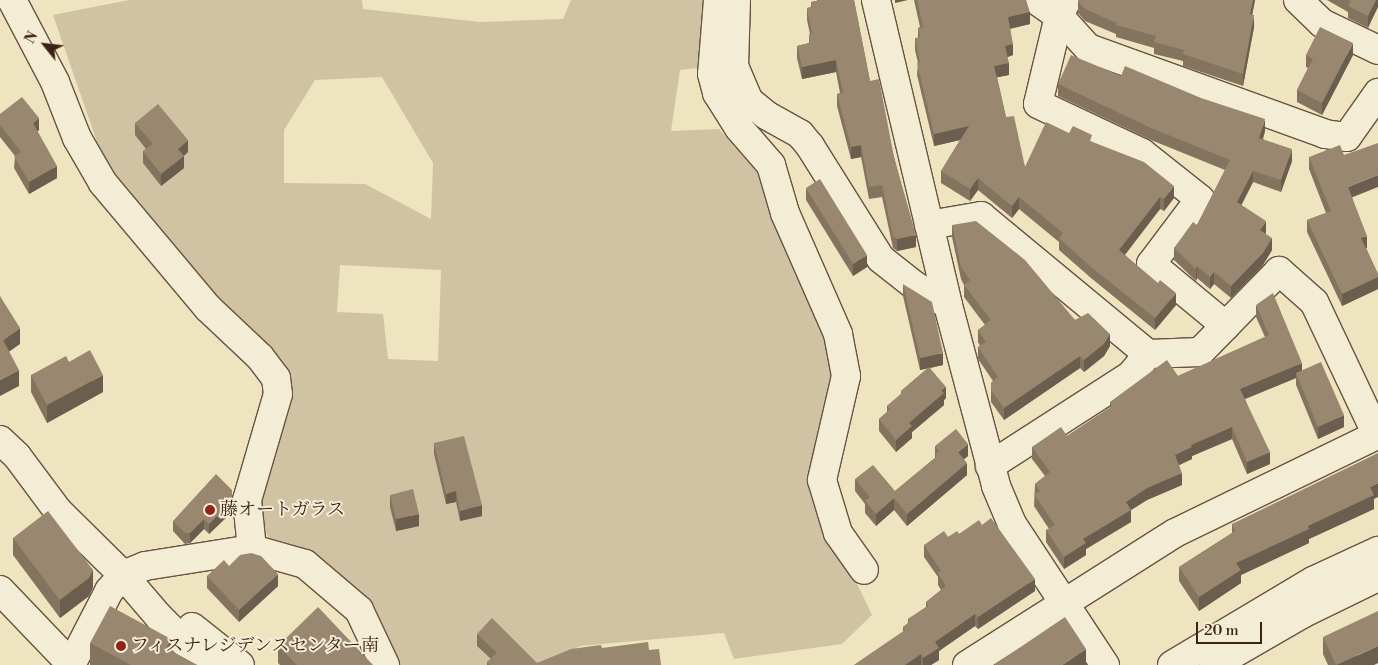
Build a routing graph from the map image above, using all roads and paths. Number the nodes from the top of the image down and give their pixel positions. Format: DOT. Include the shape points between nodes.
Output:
graph roads {
  1 [pos="12,0"];
  2 [pos="718,0"];
  3 [pos="736,0"];
  4 [pos="876,0"];
  5 [pos="1036,0"];
  6 [pos="1298,0"];
  7 [pos="1063,8"];
  8 [pos="1377,47"];
  9 [pos="1378,93"];
  10 [pos="930,225"];
  11 [pos="948,305"];
  12 [pos="1226,326"];
  13 [pos="1148,354"];
  14 [pos="5,453"];
  15 [pos="990,466"];
  16 [pos="252,549"];
  17 [pos="1378,550"];
  18 [pos="864,570"];
  19 [pos="123,575"];
  20 [pos="1378,577"];
  21 [pos="0,590"];
  22 [pos="1064,601"];
  23 [pos="71,665"];
  24 [pos="207,665"];
  25 [pos="240,665"];
  26 [pos="386,665"];
  27 [pos="967,665"];
  28 [pos="1105,665"];
  29 [pos="1172,665"];
  30 [pos="1214,665"];
  1 -- 16 [label="street" via="55,82 77,138 103,183 208,308 260,357 276,378 278,394 246,500"];
  2 -- 18 [label="street" via="712,74 717,92 739,128 771,165 785,213 838,334 846,376 822,480 838,533"];
  3 -- 11 [label="street" via="734,66 749,101 766,115 800,134 881,259 914,285"];
  4 -- 10 [label="street"];
  5 -- 7 [label="street"];
  6 -- 8 [label="street" via="1322,23"];
  7 -- 9 [label="street" via="1088,48 1325,134 1347,137"];
  7 -- 12 [label="street" via="1038,104 1142,153 1200,199 1151,264"];
  10 -- 11 [label="street"];
  10 -- 13 [label="street" via="981,216"];
  11 -- 15 [label="street"];
  12 -- 13 [label="street" via="1200,352"];
  12 -- 22 [label="street" via="1279,271 1314,302 1377,436 1175,533"];
  13 -- 15 [label="street" via="1131,375"];
  14 -- 19 [label="street"];
  15 -- 22 [label="street" via="1012,524"];
  16 -- 19 [label="street" via="145,566"];
  16 -- 26 [label="street" via="305,564 359,610"];
  17 -- 29 [label="street" via="1313,581"];
  19 -- 23 [label="street" via="109,591"];
  19 -- 24 [label="street"];
  19 -- 25 [label="street" via="159,596 211,644"];
  20 -- 30 [label="street" via="1302,614"];
  21 -- 23 [label="street"];
  22 -- 27 [label="street"];
  22 -- 28 [label="street"];
}
